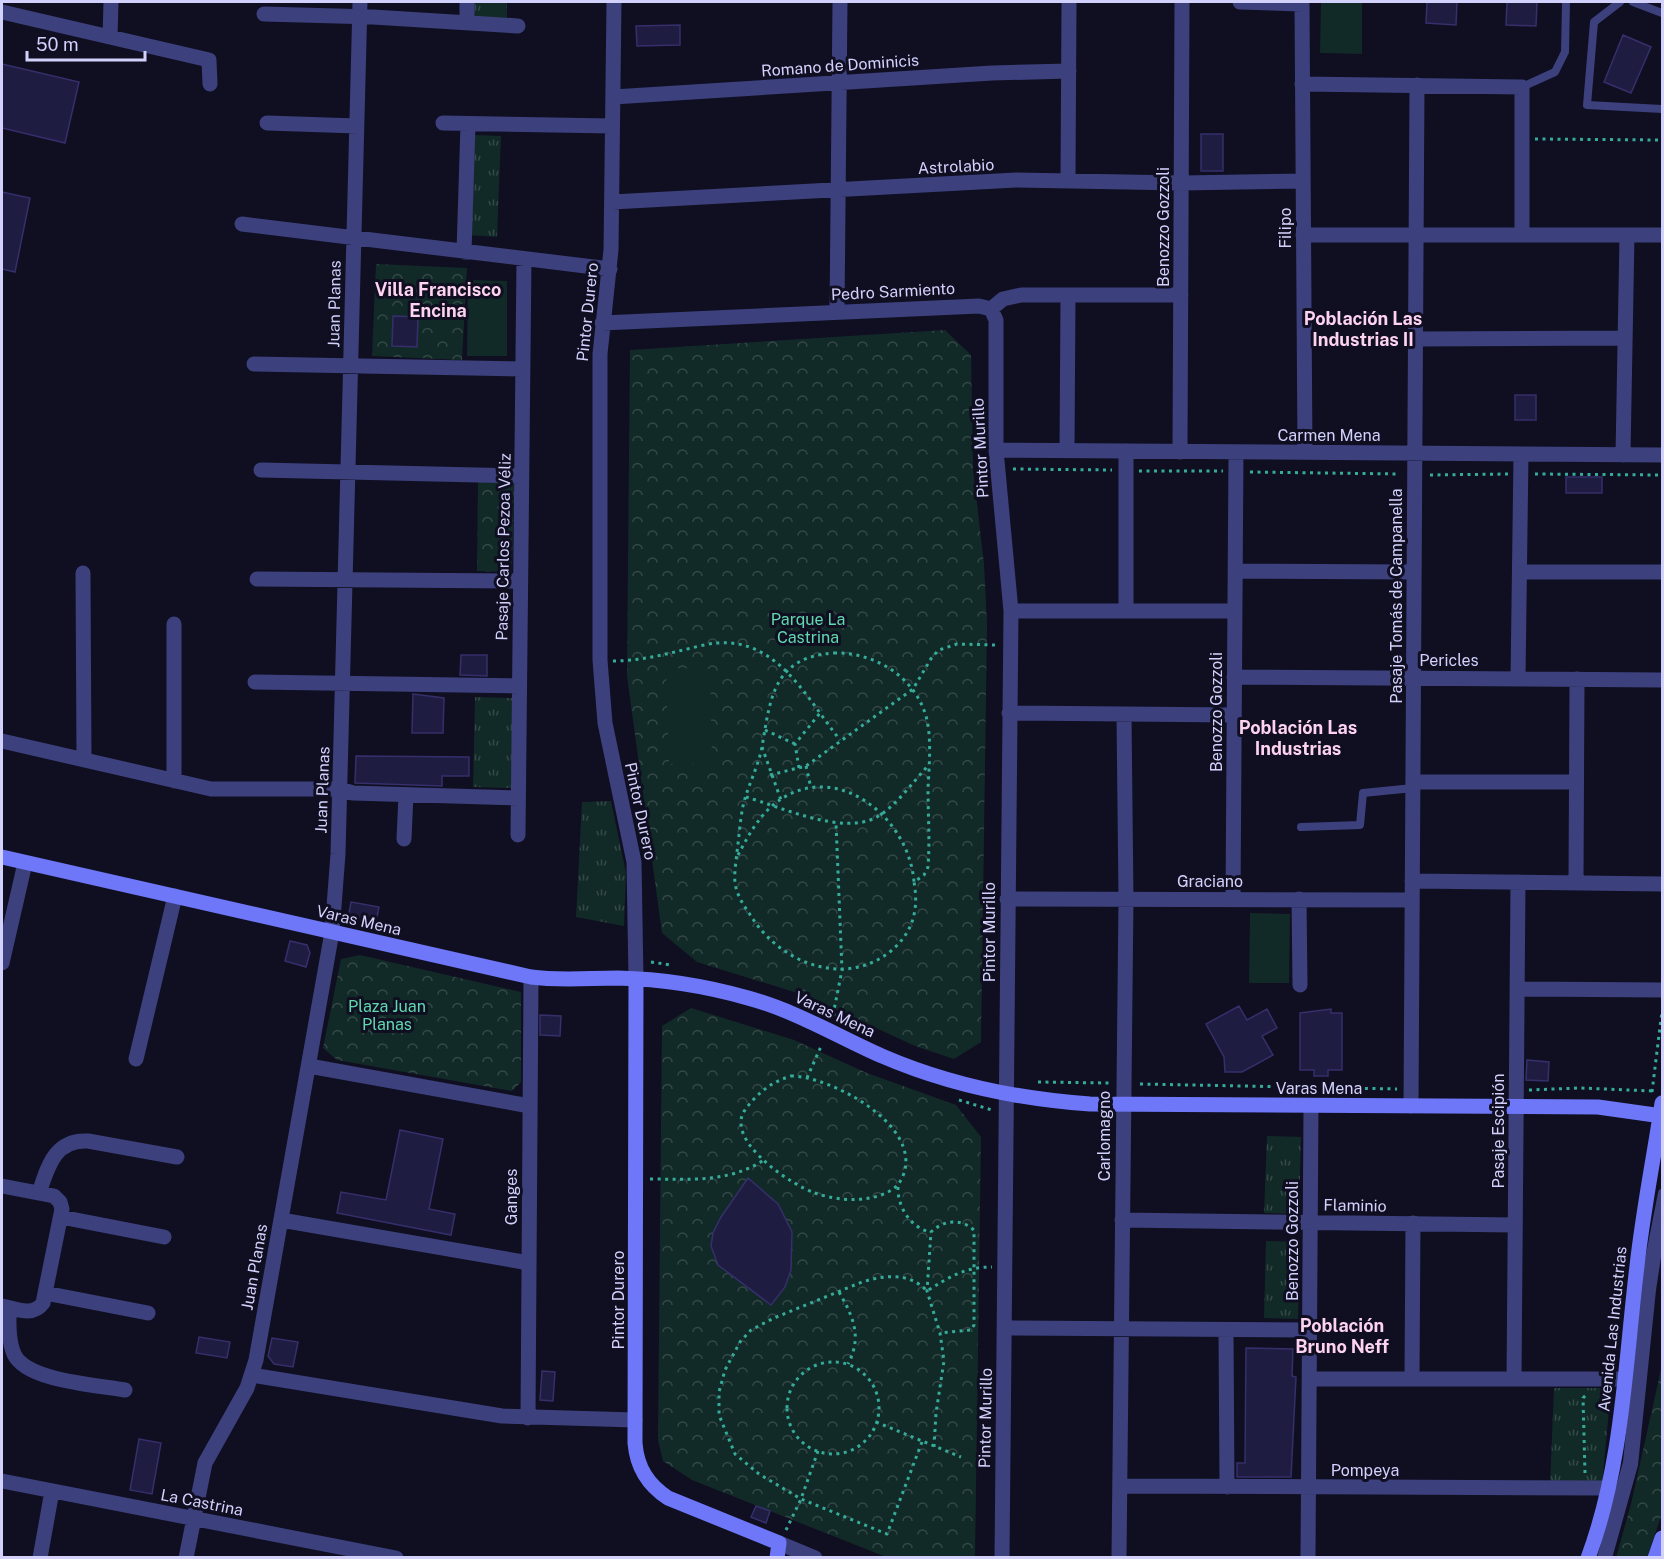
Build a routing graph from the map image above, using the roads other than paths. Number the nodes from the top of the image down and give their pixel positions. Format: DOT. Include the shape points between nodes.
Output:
graph roads {
  1 [pos="2,2"];
  2 [pos="111,2"];
  3 [pos="360,2"];
  4 [pos="467,2"];
  5 [pos="614,2"];
  6 [pos="840,2"];
  7 [pos="1069,2"];
  8 [pos="1182,2"];
  9 [pos="1240,2"];
  10 [pos="1566,2"];
  11 [pos="1620,2"];
  12 [pos="1633,2"];
  13 [pos="2,12"];
  14 [pos="1662,13"];
  15 [pos="264,14"];
  16 [pos="360,17"];
  17 [pos="466,23"];
  18 [pos="518,26"];
  19 [pos="104,36"];
  20 [pos="1069,71"];
  21 [pos="210,84"];
  22 [pos="839,84"];
  23 [pos="1302,84"];
  24 [pos="1418,85"];
  25 [pos="1522,87"];
  26 [pos="613,97"];
  27 [pos="1662,109"];
  28 [pos="267,123"];
  29 [pos="443,123"];
  30 [pos="468,124"];
  31 [pos="357,126"];
  32 [pos="612,126"];
  33 [pos="1068,180"];
  34 [pos="1303,182"];
  35 [pos="1181,183"];
  36 [pos="838,191"];
  37 [pos="612,202"];
  38 [pos="242,224"];
  39 [pos="1303,235"];
  40 [pos="1416,235"];
  41 [pos="1522,235"];
  42 [pos="1627,235"];
  43 [pos="1662,235"];
  44 [pos="354,238"];
  45 [pos="464,252"];
  46 [pos="524,259"];
  47 [pos="610,269"];
  48 [pos="1068,295"];
  49 [pos="1180,296"];
  50 [pos="991,309"];
  51 [pos="837,312"];
  52 [pos="602,323"];
  53 [pos="1625,338"];
  54 [pos="1416,339"];
  55 [pos="254,364"];
  56 [pos="351,366"];
  57 [pos="523,369"];
  58 [pos="996,450"];
  59 [pos="1066,451"];
  60 [pos="1126,451"];
  61 [pos="1180,452"];
  62 [pos="1236,452"];
  63 [pos="1305,452"];
  64 [pos="1415,453"];
  65 [pos="1521,454"];
  66 [pos="1623,455"];
  67 [pos="1662,455"];
  68 [pos="261,471"];
  69 [pos="348,472"];
  70 [pos="521,476"];
  71 [pos="1235,571"];
  72 [pos="1414,572"];
  73 [pos="1520,572"];
  74 [pos="1662,572"];
  75 [pos="83,573"];
  76 [pos="257,579"];
  77 [pos="346,580"];
  78 [pos="520,581"];
  79 [pos="1011,611"];
  80 [pos="1126,611"];
  81 [pos="1235,611"];
  82 [pos="174,624"];
  83 [pos="1234,677"];
  84 [pos="1414,678"];
  85 [pos="1518,679"];
  86 [pos="1577,679"];
  87 [pos="1662,680"];
  88 [pos="255,682"];
  89 [pos="343,683"];
  90 [pos="519,686"];
  91 [pos="1009,713"];
  92 [pos="1124,714"];
  93 [pos="1234,715"];
  94 [pos="2,741"];
  95 [pos="84,760"];
  96 [pos="174,781"];
  97 [pos="1576,782"];
  98 [pos="1413,785"];
  99 [pos="340,789"];
  100 [pos="406,795"];
  101 [pos="518,798"];
  102 [pos="1300,827"];
  103 [pos="518,835"];
  104 [pos="404,839"];
  105 [pos="2,857"];
  106 [pos="25,863"];
  107 [pos="1412,881"];
  108 [pos="1518,882"];
  109 [pos="1576,883"];
  110 [pos="1662,884"];
  111 [pos="175,896"];
  112 [pos="1007,899"];
  113 [pos="1126,899"];
  114 [pos="1233,899"];
  115 [pos="1299,899"];
  116 [pos="1412,900"];
  117 [pos="332,932"];
  118 [pos="2,963"];
  119 [pos="531,977"];
  120 [pos="636,979"];
  121 [pos="1300,986"];
  122 [pos="1517,989"];
  123 [pos="1662,990"];
  124 [pos="136,1059"];
  125 [pos="309,1066"];
  126 [pos="1006,1095"];
  127 [pos="1123,1104"];
  128 [pos="530,1106"];
  129 [pos="1311,1106"];
  130 [pos="1411,1106"];
  131 [pos="1516,1107"];
  132 [pos="1657,1108"];
  133 [pos="177,1157"];
  134 [pos="2,1186"];
  135 [pos="39,1193"];
  136 [pos="1662,1193"];
  137 [pos="61,1217"];
  138 [pos="281,1220"];
  139 [pos="1122,1220"];
  140 [pos="1310,1222"];
  141 [pos="1413,1224"];
  142 [pos="1662,1224"];
  143 [pos="1515,1225"];
  144 [pos="164,1237"];
  145 [pos="529,1263"];
  146 [pos="45,1293"];
  147 [pos="5,1307"];
  148 [pos="148,1312"];
  149 [pos="1004,1328"];
  150 [pos="1121,1329"];
  151 [pos="1226,1330"];
  152 [pos="1309,1330"];
  153 [pos="252,1375"];
  154 [pos="1309,1379"];
  155 [pos="1412,1379"];
  156 [pos="1624,1379"];
  157 [pos="1514,1380"];
  158 [pos="125,1390"];
  159 [pos="528,1418"];
  160 [pos="635,1420"];
  161 [pos="2,1481"];
  162 [pos="1120,1486"];
  163 [pos="1227,1487"];
  164 [pos="1308,1488"];
  165 [pos="1609,1488"];
  166 [pos="52,1491"];
  167 [pos="193,1518"];
  168 [pos="1662,1541"];
  169 [pos="778,1550"];
  170 [pos="332,1551"];
  171 [pos="40,1557"];
  172 [pos="186,1557"];
  173 [pos="396,1557"];
  174 [pos="815,1557"];
  175 [pos="1002,1557"];
  176 [pos="1119,1557"];
  177 [pos="1308,1557"];
  178 [pos="1588,1557"];
  179 [pos="1601,1557"];
  180 [pos="1608,1557"];
  181 [pos="1655,1557"];
  1 -- 13 [label="street"];
  2 -- 19 [label="street"];
  3 -- 16 [label="street, Juan Planas"];
  4 -- 17 [label="street"];
  5 -- 26 [label="street, Pintor Durero"];
  6 -- 22 [label="street"];
  7 -- 20 [label="street"];
  8 -- 35 [label="street, Benozzo Gozzoli"];
  9 -- 23 [label="street, Filipo" via="1302,4"];
  10 -- 25 [label="lane" via="1565,52 1555,72"];
  11 -- 27 [label="lane" via="1594,22 1587,105"];
  12 -- 14 [label="lane"];
  13 -- 19 [label="street"];
  15 -- 16 [label="street"];
  16 -- 17 [label="street"];
  16 -- 31 [label="street, Juan Planas"];
  17 -- 18 [label="street"];
  19 -- 21 [label="street" via="209,60"];
  20 -- 22 [label="street, Romano de Dominicis"];
  20 -- 33 [label="street"];
  22 -- 26 [label="street, Romano de Dominicis"];
  22 -- 36 [label="street"];
  23 -- 24 [label="street"];
  23 -- 34 [label="street, Filipo"];
  24 -- 25 [label="street"];
  24 -- 40 [label="street, Pasaje Tomás de Campanella"];
  25 -- 41 [label="street"];
  26 -- 32 [label="street, Pintor Durero"];
  28 -- 31 [label="street"];
  29 -- 30 [label="street"];
  30 -- 32 [label="street"];
  30 -- 45 [label="street"];
  31 -- 44 [label="street, Juan Planas"];
  32 -- 37 [label="street, Pintor Durero"];
  33 -- 35 [label="street, Astrolabio"];
  33 -- 36 [label="street, Astrolabio"];
  34 -- 35 [label="street, Astrolabio"];
  34 -- 39 [label="street, Filipo"];
  35 -- 49 [label="street, Benozzo Gozzoli"];
  36 -- 37 [label="street, Astrolabio"];
  36 -- 51 [label="street"];
  37 -- 47 [label="street, Pintor Durero"];
  38 -- 44 [label="street"];
  39 -- 40 [label="street"];
  39 -- 63 [label="street, Filipo"];
  40 -- 41 [label="street"];
  40 -- 54 [label="street, Pasaje Tomás de Campanella"];
  41 -- 42 [label="street"];
  42 -- 43 [label="street"];
  42 -- 53 [label="street"];
  44 -- 45 [label="street"];
  44 -- 56 [label="street, Juan Planas"];
  45 -- 46 [label="street"];
  46 -- 47 [label="street"];
  46 -- 57 [label="street, Pasaje Carlos Pezoa Véliz"];
  47 -- 52 [label="street, Pintor Durero"];
  48 -- 49 [label="street"];
  48 -- 50 [label="street" via="1014,296"];
  48 -- 59 [label="street"];
  49 -- 61 [label="street, Benozzo Gozzoli"];
  50 -- 51 [label="street, Pedro Sarmiento" via="979,306"];
  50 -- 58 [label="street, Pintor Murillo" via="996,320"];
  51 -- 52 [label="street, Pedro Sarmiento"];
  52 -- 120 [label="street, Pintor Durero" via="600,681 634,862"];
  53 -- 54 [label="street"];
  53 -- 66 [label="street"];
  54 -- 64 [label="street, Pasaje Tomás de Campanella"];
  55 -- 56 [label="street"];
  56 -- 57 [label="street"];
  56 -- 69 [label="street, Juan Planas"];
  57 -- 70 [label="street, Pasaje Carlos Pezoa Véliz"];
  58 -- 59 [label="street, Carmen Mena"];
  58 -- 79 [label="street, Pintor Murillo"];
  59 -- 60 [label="street, Carmen Mena"];
  60 -- 61 [label="street, Carmen Mena"];
  60 -- 80 [label="street"];
  61 -- 62 [label="street, Carmen Mena"];
  62 -- 63 [label="street, Carmen Mena"];
  62 -- 71 [label="street, Benozzo Gozzoli"];
  63 -- 64 [label="street, Carmen Mena"];
  64 -- 65 [label="street, Carmen Mena"];
  64 -- 72 [label="street, Pasaje Tomás de Campanella"];
  65 -- 66 [label="street, Carmen Mena"];
  65 -- 73 [label="street"];
  66 -- 67 [label="street, Carmen Mena"];
  68 -- 69 [label="street"];
  69 -- 70 [label="street"];
  69 -- 77 [label="street, Juan Planas"];
  70 -- 78 [label="street, Pasaje Carlos Pezoa Véliz"];
  71 -- 72 [label="street"];
  71 -- 81 [label="street, Benozzo Gozzoli"];
  72 -- 84 [label="street, Pasaje Tomás de Campanella"];
  73 -- 74 [label="street"];
  73 -- 85 [label="street"];
  75 -- 95 [label="street"];
  76 -- 77 [label="street"];
  77 -- 78 [label="street"];
  77 -- 89 [label="street, Juan Planas"];
  78 -- 90 [label="street, Pasaje Carlos Pezoa Véliz"];
  79 -- 80 [label="street"];
  79 -- 91 [label="street, Pintor Murillo"];
  80 -- 81 [label="street"];
  81 -- 83 [label="street, Benozzo Gozzoli"];
  82 -- 96 [label="street"];
  83 -- 84 [label="street, Pericles"];
  83 -- 93 [label="street, Benozzo Gozzoli"];
  84 -- 85 [label="street, Pericles"];
  84 -- 98 [label="street, Pasaje Tomás de Campanella"];
  85 -- 86 [label="street, Pericles"];
  86 -- 87 [label="street, Pericles"];
  86 -- 97 [label="street"];
  88 -- 89 [label="street"];
  89 -- 90 [label="street"];
  89 -- 99 [label="street, Juan Planas"];
  90 -- 101 [label="street, Pasaje Carlos Pezoa Véliz"];
  91 -- 92 [label="street"];
  91 -- 112 [label="street, Pintor Murillo"];
  92 -- 93 [label="street"];
  92 -- 113 [label="street, Carlomagno"];
  93 -- 114 [label="street, Benozzo Gozzoli"];
  94 -- 95 [label="street"];
  95 -- 96 [label="street"];
  96 -- 99 [label="street" via="222,790"];
  97 -- 98 [label="street"];
  97 -- 109 [label="street"];
  98 -- 102 [label="lane" via="1363,793 1360,825"];
  98 -- 107 [label="street, Pasaje Tomás de Campanella"];
  99 -- 100 [label="street"];
  99 -- 117 [label="street, Juan Planas"];
  100 -- 101 [label="street"];
  100 -- 104 [label="street"];
  101 -- 103 [label="street, Pasaje Carlos Pezoa Véliz"];
  105 -- 106 [label="street, Varas Mena"];
  106 -- 111 [label="street, Varas Mena"];
  106 -- 118 [label="street"];
  107 -- 108 [label="street"];
  107 -- 116 [label="street, Pasaje Tomás de Campanella"];
  108 -- 109 [label="street"];
  108 -- 122 [label="street, Pasaje Escipión"];
  109 -- 110 [label="street"];
  111 -- 117 [label="street, Varas Mena"];
  111 -- 124 [label="street"];
  112 -- 113 [label="street, Graciano"];
  112 -- 126 [label="street, Pintor Murillo"];
  113 -- 114 [label="street, Graciano"];
  113 -- 127 [label="street, Carlomagno"];
  114 -- 115 [label="street, Graciano"];
  115 -- 116 [label="street, Graciano"];
  115 -- 121 [label="street"];
  116 -- 130 [label="street, Pasaje Tomás de Campanella"];
  117 -- 119 [label="street, Varas Mena"];
  117 -- 125 [label="street, Juan Planas"];
  119 -- 120 [label="street, Varas Mena"];
  119 -- 128 [label="street, Ganges"];
  120 -- 126 [label="street, Varas Mena" via="699,987 762,1002 909,1067"];
  120 -- 160 [label="street, Pintor Durero"];
  122 -- 123 [label="street"];
  122 -- 131 [label="street, Pasaje Escipión"];
  125 -- 128 [label="street"];
  125 -- 138 [label="street, Juan Planas"];
  126 -- 127 [label="street, Varas Mena" via="1057,1102"];
  126 -- 149 [label="street, Pintor Murillo"];
  127 -- 129 [label="street, Varas Mena"];
  127 -- 139 [label="street, Carlomagno"];
  128 -- 145 [label="street, Ganges"];
  129 -- 130 [label="street, Varas Mena"];
  129 -- 140 [label="street, Benozzo Gozzoli"];
  130 -- 131 [label="street, Varas Mena"];
  131 -- 132 [label="street, Varas Mena"];
  131 -- 143 [label="street, Pasaje Escipión"];
  132 -- 156 [label="street, Avenida Las Industrias"];
  133 -- 135 [label="street" via="88,1140 75,1141 62,1146 52,1157"];
  134 -- 135 [label="street"];
  135 -- 137 [label="street" via="54,1196 60,1202"];
  136 -- 179 [label="lane" via="1647,1270 1627,1462"];
  137 -- 144 [label="street"];
  137 -- 146 [label="street"];
  138 -- 145 [label="street"];
  138 -- 153 [label="street, Juan Planas"];
  139 -- 140 [label="street, Flaminio"];
  139 -- 150 [label="street, Carlomagno"];
  140 -- 141 [label="street, Flaminio"];
  140 -- 152 [label="street, Benozzo Gozzoli"];
  141 -- 143 [label="street, Flaminio"];
  141 -- 155 [label="street"];
  142 -- 180 [label="lane" via="1634,1466"];
  143 -- 157 [label="street, Pasaje Escipión"];
  145 -- 159 [label="street, Ganges"];
  146 -- 147 [label="street" via="38,1309 29,1312"];
  146 -- 148 [label="street"];
  147 -- 158 [label="street" via="12,1347 24,1366 42,1374"];
  149 -- 150 [label="street"];
  149 -- 175 [label="street, Pintor Murillo"];
  150 -- 151 [label="street"];
  150 -- 162 [label="street, Carlomagno"];
  151 -- 152 [label="street"];
  151 -- 163 [label="street"];
  152 -- 154 [label="street, Benozzo Gozzoli"];
  153 -- 159 [label="street" via="463,1411"];
  153 -- 167 [label="street, Juan Planas" via="205,1463"];
  154 -- 155 [label="street"];
  154 -- 164 [label="street, Benozzo Gozzoli"];
  155 -- 157 [label="street"];
  156 -- 157 [label="street"];
  156 -- 165 [label="street, Avenida Las Industrias"];
  159 -- 160 [label="street"];
  160 -- 169 [label="street, Pintor Durero" via="638,1462 660,1493"];
  161 -- 166 [label="street, La Castrina"];
  162 -- 163 [label="street, Pompeya"];
  162 -- 176 [label="street, Carlomagno"];
  163 -- 164 [label="street, Pompeya"];
  164 -- 165 [label="street, Pompeya"];
  164 -- 177 [label="street, Benozzo Gozzoli"];
  165 -- 178 [label="street, Avenida Las Industrias"];
  166 -- 167 [label="street, La Castrina"];
  166 -- 171 [label="street"];
  167 -- 170 [label="street, La Castrina"];
  167 -- 172 [label="street, Juan Planas"];
  168 -- 181 [label="street"];
  169 -- 174 [label="street"];
  170 -- 173 [label="street, La Castrina"];
}
